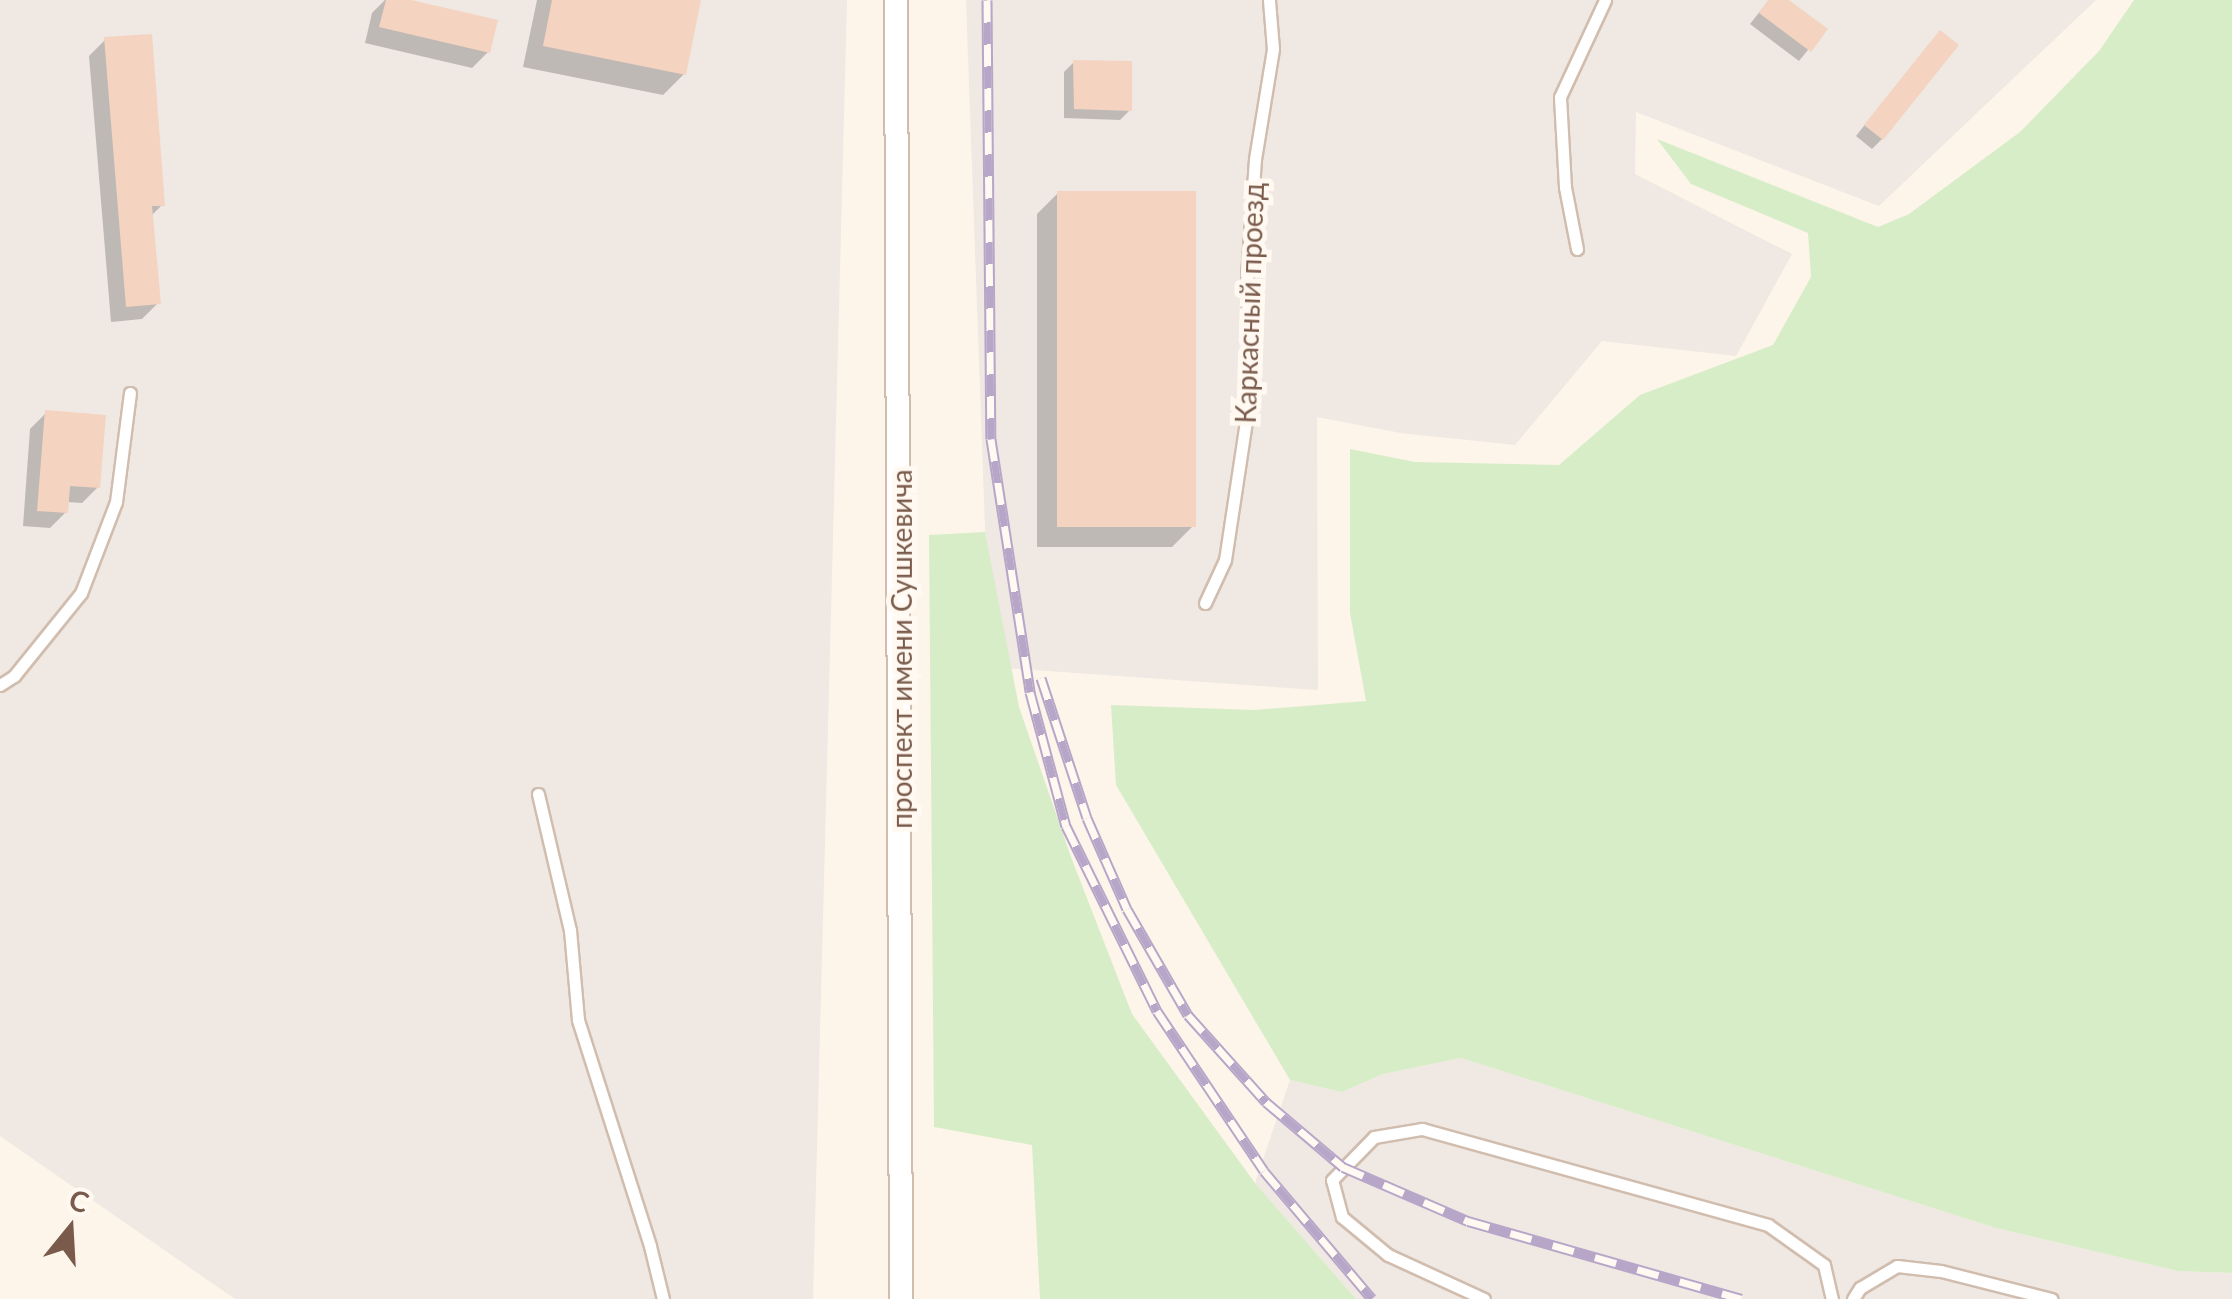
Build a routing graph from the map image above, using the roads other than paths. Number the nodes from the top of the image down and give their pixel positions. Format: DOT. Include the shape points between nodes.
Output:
graph roads {
  1 [pos="896,0"];
  2 [pos="1269,0"];
  3 [pos="1605,0"];
  4 [pos="1577,248"];
  5 [pos="130,393"];
  6 [pos="1205,602"];
  7 [pos="0,685"];
  8 [pos="538,794"];
  9 [pos="662,1299"];
  10 [pos="901,1299"];
  11 [pos="1484,1299"];
  12 [pos="1832,1299"];
  13 [pos="1854,1299"];
  14 [pos="2052,1299"];
  1 -- 10 [label="street, проспект имени Сушкевича"];
  2 -- 6 [label="lane, Каркасный проезд" via="1273,48 1254,159 1247,276 1249,402 1226,560"];
  3 -- 4 [label="lane" via="1560,97 1565,187"];
  5 -- 7 [label="lane" via="116,502 81,593"];
  8 -- 9 [label="lane" via="570,930 578,1020"];
  11 -- 12 [label="lane" via="1388,1255 1342,1217 1332,1180 1374,1137 1422,1129 1768,1225 1824,1265"];
  13 -- 14 [label="lane" via="1860,1288 1897,1266 1941,1270"];
}
